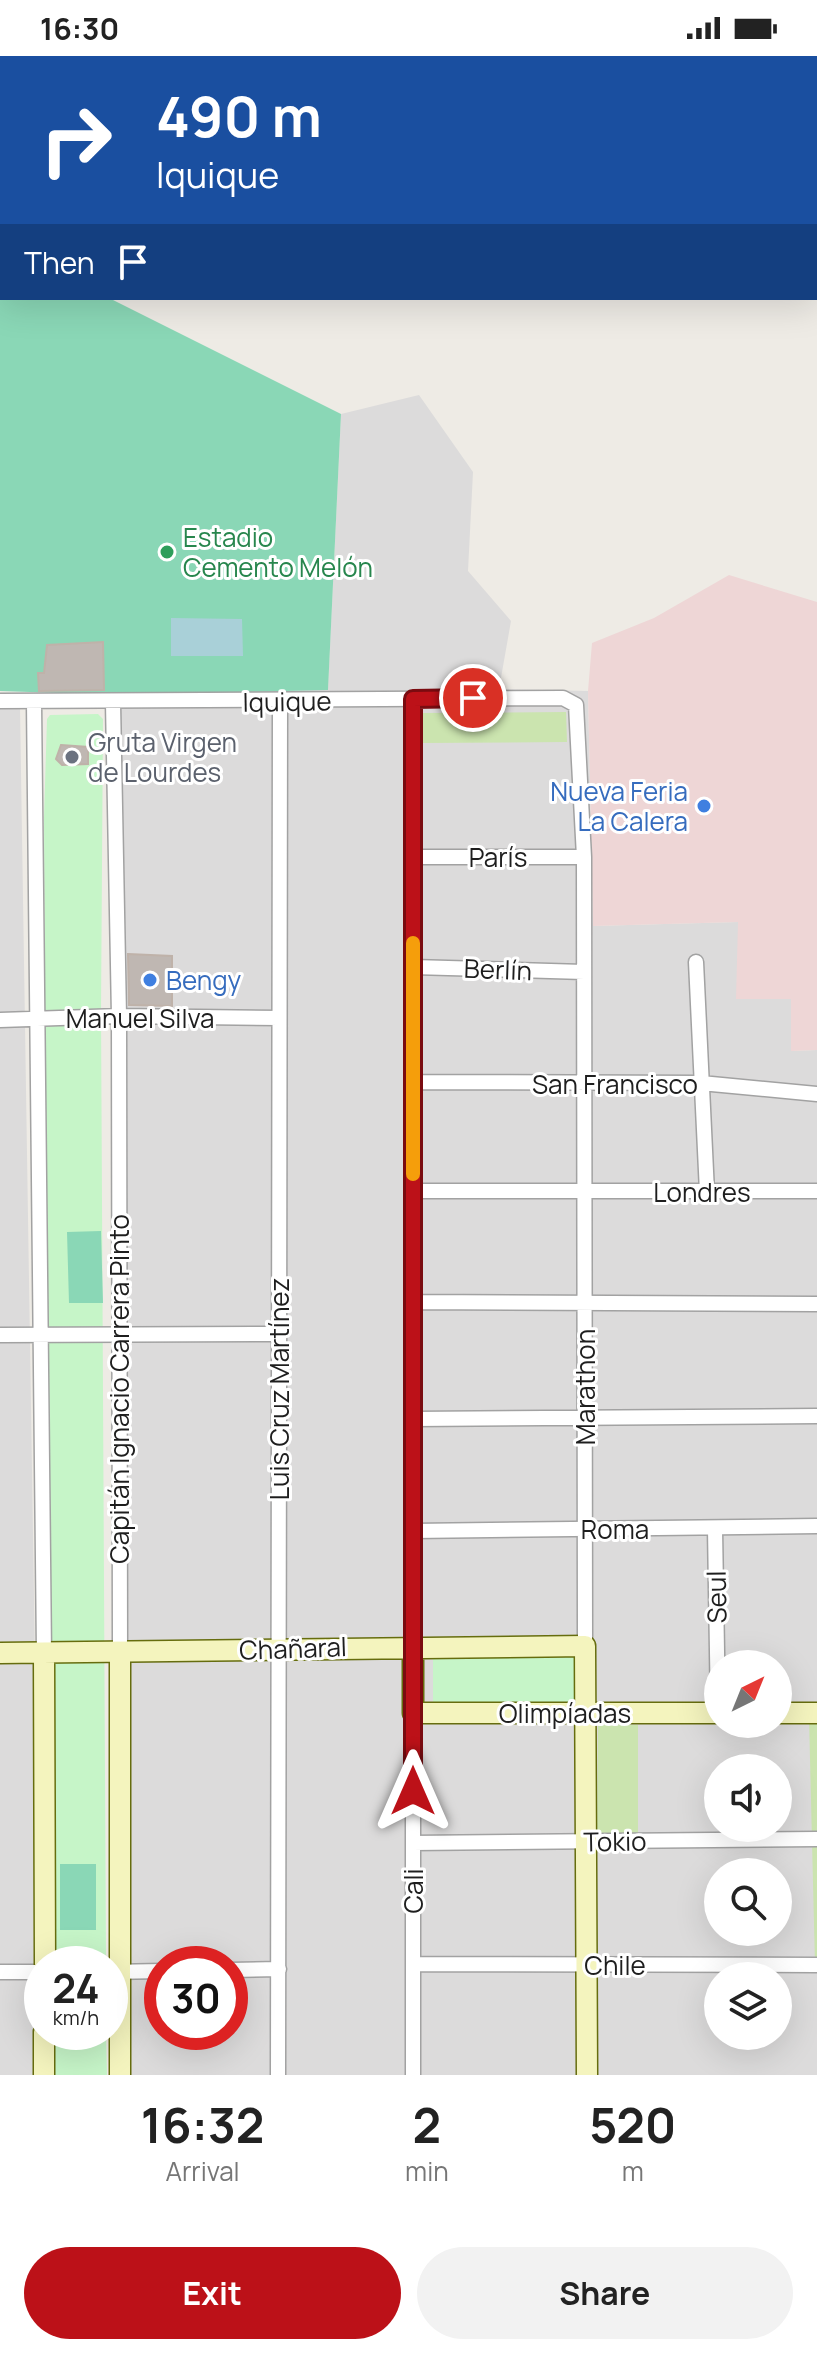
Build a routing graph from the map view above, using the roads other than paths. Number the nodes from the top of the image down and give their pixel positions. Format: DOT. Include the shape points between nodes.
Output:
graph roads {
  1 [pos="413,699"];
  2 [pos="0,701"];
  3 [pos="34,702"];
  4 [pos="280,702"];
  5 [pos="573,702"];
  6 [pos="113,703"];
  7 [pos="412,857"];
  8 [pos="584,857"];
  9 [pos="696,962"];
  10 [pos="413,967"];
  11 [pos="584,972"];
  12 [pos="119,1016"];
  13 [pos="279,1018"];
  14 [pos="0,1020"];
  15 [pos="38,1020"];
  16 [pos="413,1082"];
  17 [pos="701,1083"];
  18 [pos="584,1085"];
  19 [pos="817,1094"];
  20 [pos="413,1191"];
  21 [pos="587,1191"];
  22 [pos="817,1191"];
  23 [pos="707,1192"];
  24 [pos="413,1302"];
  25 [pos="817,1304"];
  26 [pos="586,1305"];
  27 [pos="279,1334"];
  28 [pos="0,1335"];
  29 [pos="39,1335"];
  30 [pos="119,1335"];
  31 [pos="585,1415"];
  32 [pos="817,1416"];
  33 [pos="413,1419"];
  34 [pos="817,1526"];
  35 [pos="586,1529"];
  36 [pos="715,1529"];
  37 [pos="413,1531"];
  38 [pos="413,1645"];
  39 [pos="585,1646"];
  40 [pos="279,1649"];
  41 [pos="717,1650"];
  42 [pos="0,1653"];
  43 [pos="120,1653"];
  44 [pos="44,1654"];
  45 [pos="413,1713"];
  46 [pos="586,1713"];
  47 [pos="704,1713"];
  48 [pos="792,1713"];
  49 [pos="817,1713"];
  50 [pos="817,1839"];
  51 [pos="586,1841"];
  52 [pos="413,1843"];
  53 [pos="45,1946"];
  54 [pos="115,1946"];
  55 [pos="413,1964"];
  56 [pos="587,1964"];
  57 [pos="817,1965"];
  58 [pos="279,1969"];
  59 [pos="248,1970"];
  60 [pos="0,1972"];
  61 [pos="24,1972"];
  62 [pos="44,2050"];
  63 [pos="119,2050"];
  64 [pos="44,2075"];
  65 [pos="120,2075"];
  66 [pos="278,2075"];
  67 [pos="413,2075"];
  68 [pos="587,2075"];
  1 -- 4 [label="street, Iquique"];
  1 -- 5 [label="street, Iquique"];
  1 -- 7 [label="street, Cali"];
  2 -- 3 [label="street, Iquique"];
  3 -- 6 [label="street, Iquique"];
  3 -- 15 [label="street"];
  4 -- 6 [label="street, Iquique"];
  4 -- 13 [label="street, Luis Cruz Martínez"];
  5 -- 8 [label="street, Marathon" via="578,711"];
  6 -- 12 [label="street, Capitán Ignacio Carrera Pinto"];
  7 -- 8 [label="street, París"];
  7 -- 10 [label="street, Cali"];
  8 -- 11 [label="street, Marathon"];
  9 -- 17 [label="street"];
  10 -- 11 [label="street, Berlín"];
  10 -- 16 [label="street, Cali"];
  11 -- 18 [label="street, Marathon"];
  12 -- 13 [label="street, Manuel Silva"];
  12 -- 15 [label="street, Manuel Silva"];
  12 -- 30 [label="street, Capitán Ignacio Carrera Pinto"];
  13 -- 27 [label="street, Luis Cruz Martínez"];
  14 -- 15 [label="street, Manuel Silva"];
  15 -- 29 [label="street"];
  16 -- 18 [label="street, San Francisco"];
  16 -- 20 [label="street, Cali"];
  17 -- 18 [label="street, San Francisco"];
  17 -- 19 [label="street, San Francisco"];
  17 -- 23 [label="street"];
  18 -- 21 [label="street, Marathon"];
  20 -- 21 [label="street, Londres"];
  20 -- 24 [label="street, Cali"];
  21 -- 23 [label="street, Londres"];
  21 -- 26 [label="street, Marathon"];
  22 -- 23 [label="street, Londres"];
  24 -- 26 [label="street"];
  24 -- 33 [label="street, Cali"];
  25 -- 26 [label="street"];
  26 -- 31 [label="street, Marathon"];
  27 -- 30 [label="street"];
  27 -- 40 [label="street, Luis Cruz Martínez"];
  28 -- 29 [label="street"];
  29 -- 30 [label="street"];
  29 -- 44 [label="street"];
  30 -- 43 [label="street, Capitán Ignacio Carrera Pinto"];
  31 -- 32 [label="street"];
  31 -- 33 [label="street"];
  31 -- 35 [label="street, Marathon"];
  33 -- 37 [label="street, Cali"];
  34 -- 36 [label="street, Roma"];
  35 -- 36 [label="street, Roma"];
  35 -- 37 [label="street, Roma"];
  35 -- 39 [label="street, Marathon"];
  36 -- 41 [label="street, Seul"];
  37 -- 38 [label="street, Cali"];
  38 -- 39 [label="street, Chañaral"];
  38 -- 40 [label="street, Chañaral"];
  38 -- 45 [label="street, Cali"];
  39 -- 46 [label="street, Marathon"];
  40 -- 43 [label="street, Chañaral"];
  40 -- 58 [label="street, Luis Cruz Martínez"];
  42 -- 44 [label="street, Chañaral"];
  43 -- 44 [label="street, Chañaral"];
  43 -- 54 [label="street, Capitán Ignacio Carrera Pinto"];
  44 -- 53 [label="street"];
  45 -- 46 [label="street, Olimpíadas"];
  45 -- 52 [label="street, Cali"];
  46 -- 47 [label="street, Olimpíadas"];
  46 -- 51 [label="street, Marathon"];
  48 -- 49 [label="street"];
  50 -- 51 [label="street, Tokio"];
  51 -- 52 [label="street, Tokio"];
  51 -- 56 [label="street, Marathon"];
  52 -- 55 [label="street, Cali"];
  55 -- 56 [label="street, Chile"];
  55 -- 67 [label="street, Cali"];
  56 -- 57 [label="street, Chile"];
  56 -- 68 [label="street, Marathon"];
  58 -- 59 [label="street"];
  58 -- 66 [label="street, Luis Cruz Martínez"];
  60 -- 61 [label="street"];
  62 -- 64 [label="street"];
  63 -- 65 [label="street, Capitán Ignacio Carrera Pinto"];
}
